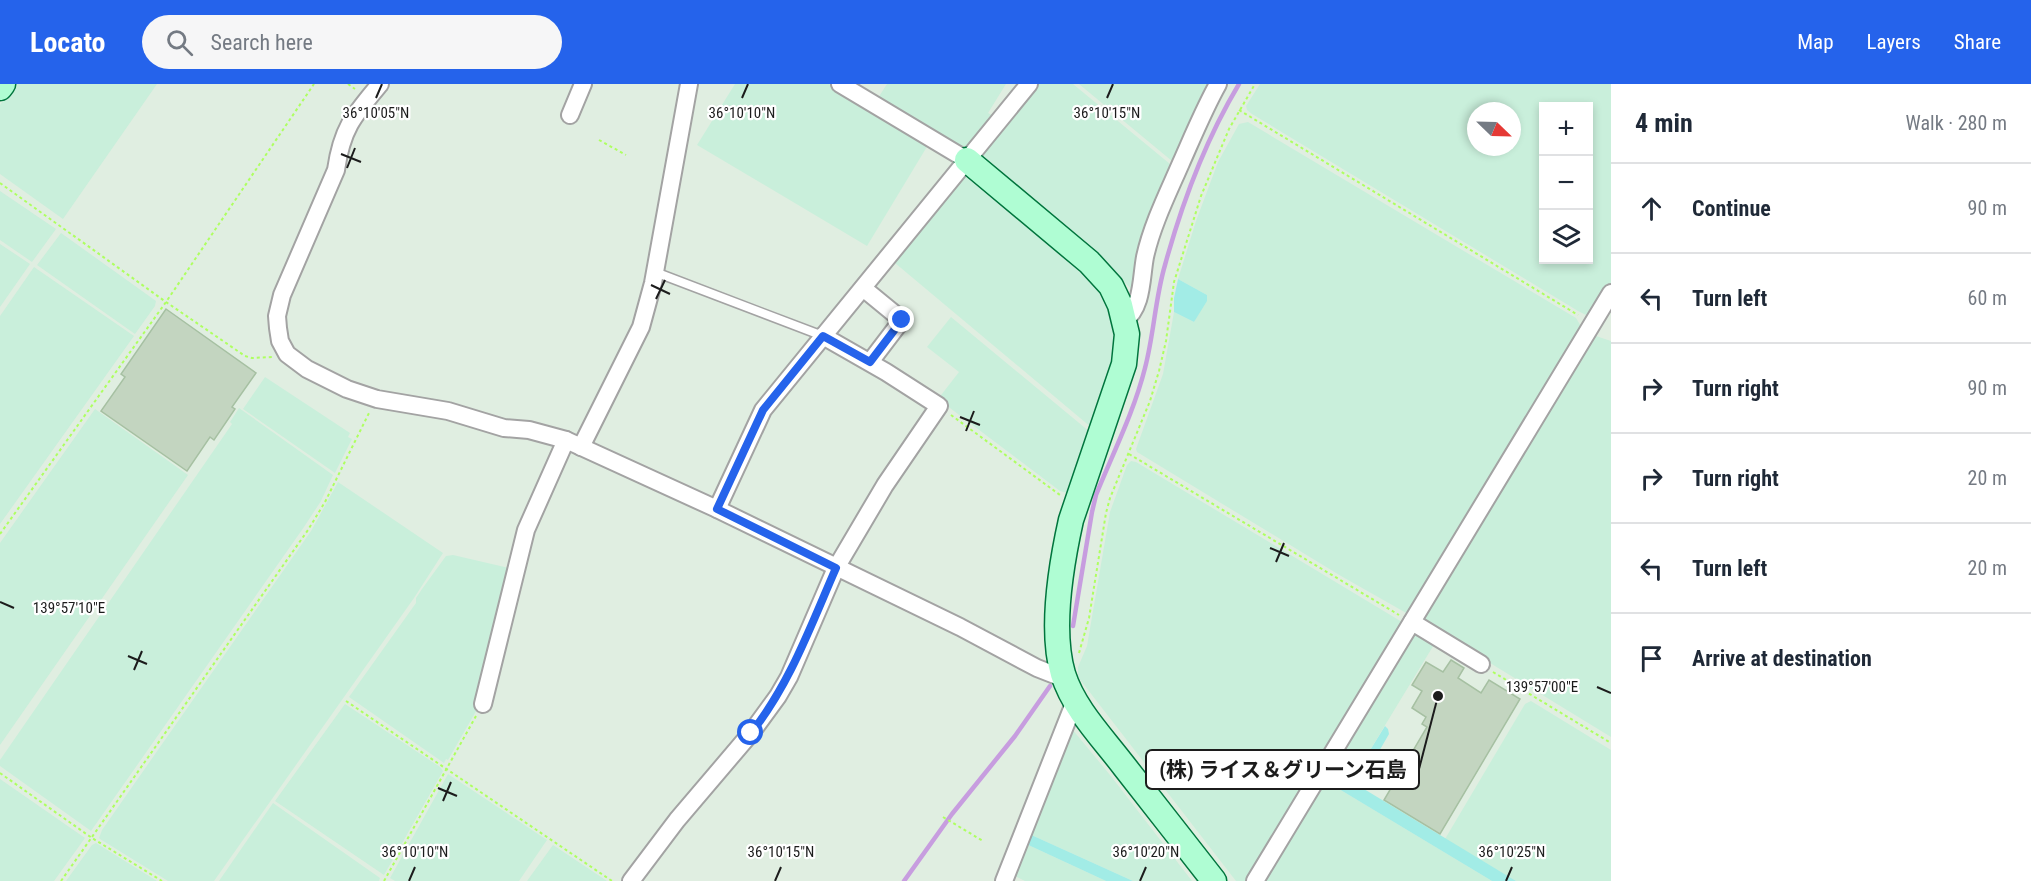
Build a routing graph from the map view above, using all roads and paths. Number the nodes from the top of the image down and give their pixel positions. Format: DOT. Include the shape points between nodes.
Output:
graph roads {
  1 [pos="314,84"];
  2 [pos="380,84"];
  3 [pos="583,84"];
  4 [pos="689,84"];
  5 [pos="840,84"];
  6 [pos="1029,84"];
  7 [pos="1218,84"];
  8 [pos="1255,84"];
  9 [pos="1239,111"];
  10 [pos="570,115"];
  11 [pos="599,140"];
  12 [pos="626,154"];
  13 [pos="967,160"];
  14 [pos="0,183"];
  15 [pos="655,272"];
  16 [pos="863,288"];
  17 [pos="1611,293"];
  18 [pos="166,302"];
  19 [pos="1124,321"];
  20 [pos="1592,324"];
  21 [pos="823,336"];
  22 [pos="287,354"];
  23 [pos="870,362"];
  24 [pos="377,399"];
  25 [pos="939,406"];
  26 [pos="574,443"];
  27 [pos="1129,454"];
  28 [pos="1075,506"];
  29 [pos="717,509"];
  30 [pos="0,534"];
  31 [pos="836,568"];
  32 [pos="1412,622"];
  33 [pos="1481,664"];
  34 [pos="1070,671"];
  35 [pos="346,701"];
  36 [pos="1075,701"];
  37 [pos="483,704"];
  38 [pos="1611,743"];
  39 [pos="447,768"];
  40 [pos="0,773"];
  41 [pos="943,817"];
  42 [pos="92,838"];
  43 [pos="983,841"];
  44 [pos="62,881"];
  45 [pos="162,881"];
  46 [pos="384,881"];
  47 [pos="612,881"];
  48 [pos="631,881"];
  49 [pos="1004,881"];
  50 [pos="1214,881"];
  51 [pos="1254,881"];
  1 -- 18 [label="path"];
  2 -- 22 [label="street" via="348,124 336,170 282,295 278,328"];
  3 -- 10 [label="street"];
  4 -- 15 [label="street"];
  5 -- 13 [label="street"];
  6 -- 13 [label="street"];
  7 -- 19 [label="street" via="1157,221 1135,310"];
  8 -- 9 [label="path"];
  9 -- 20 [label="path"];
  9 -- 27 [label="path" via="1217,154 1184,247 1159,371"];
  11 -- 12 [label="path"];
  13 -- 16 [label="street"];
  13 -- 19 [label="street" via="1089,262 1111,286"];
  14 -- 18 [label="path"];
  15 -- 21 [label="lane"];
  15 -- 26 [label="street" via="641,327"];
  16 -- 21 [label="street"];
  16 -- 23 [label="street" via="902,320"];
  17 -- 20 [label="street"];
  18 -- 22 [label="path" via="245,356"];
  18 -- 30 [label="path"];
  19 -- 28 [label="street" via="1124,364"];
  20 -- 32 [label="street"];
  21 -- 23 [label="street"];
  21 -- 29 [label="street" via="763,410"];
  22 -- 24 [label="street" via="347,389"];
  23 -- 25 [label="street"];
  24 -- 26 [label="street" via="448,411"];
  24 -- 42 [label="path" via="308,530"];
  25 -- 28 [label="path"];
  25 -- 31 [label="street" via="885,485"];
  26 -- 29 [label="street"];
  26 -- 37 [label="street" via="526,530"];
  27 -- 32 [label="path"];
  27 -- 34 [label="path" via="1106,513 1084,641"];
  28 -- 34 [label="street" via="1066,541 1056,623 1058,645"];
  29 -- 31 [label="street"];
  31 -- 34 [label="street" via="1037,668"];
  31 -- 48 [label="street" via="778,696"];
  32 -- 33 [label="street"];
  32 -- 51 [label="street"];
  33 -- 38 [label="path"];
  34 -- 36 [label="street"];
  35 -- 39 [label="path"];
  36 -- 49 [label="street"];
  36 -- 50 [label="street"];
  37 -- 39 [label="path"];
  39 -- 46 [label="path"];
  39 -- 47 [label="path"];
  40 -- 42 [label="path"];
  41 -- 43 [label="path"];
  42 -- 44 [label="path"];
  42 -- 45 [label="path"];
}
